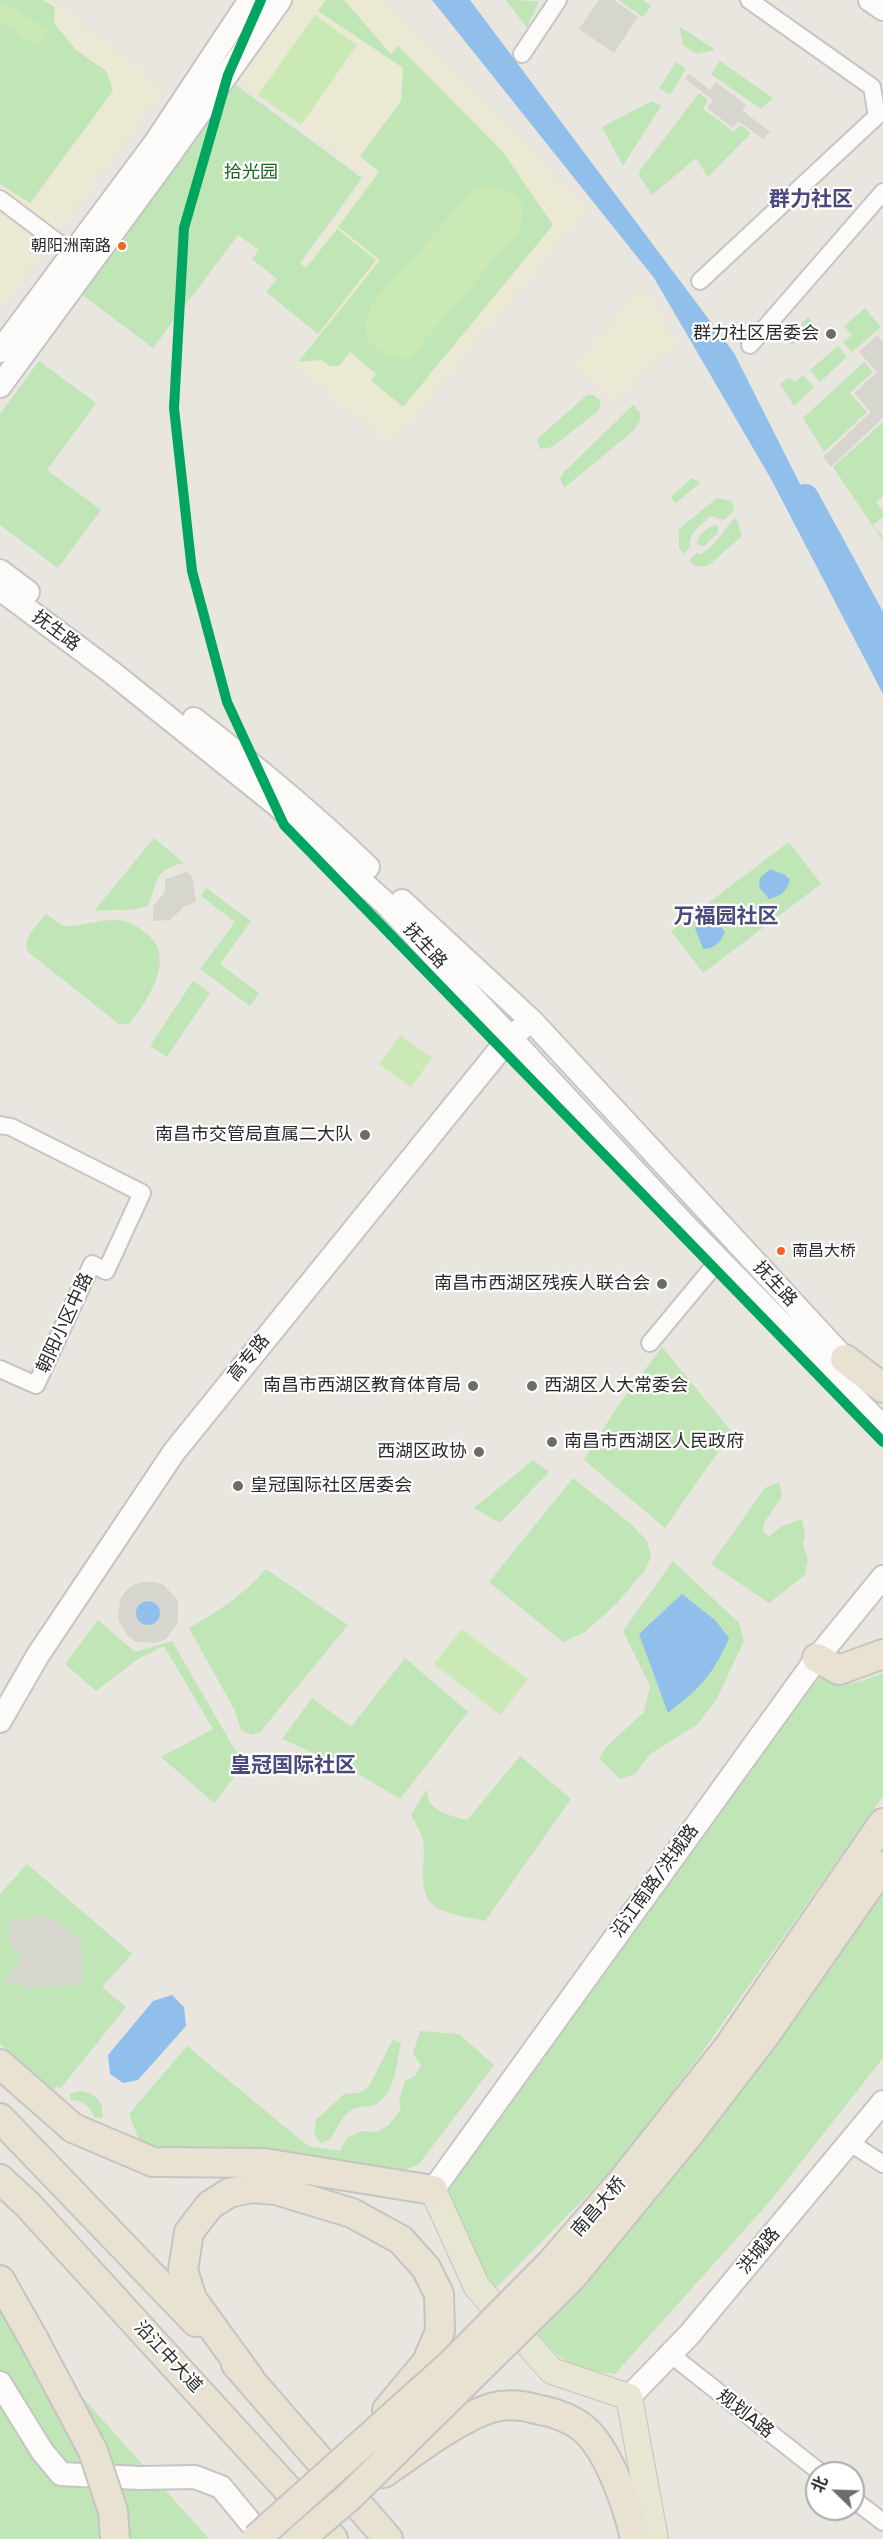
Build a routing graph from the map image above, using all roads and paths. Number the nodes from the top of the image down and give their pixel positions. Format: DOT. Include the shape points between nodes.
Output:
graph roads {
  1 [pos="250,0"];
  2 [pos="280,0"];
  3 [pos="558,0"];
  4 [pos="749,0"];
  5 [pos="870,0"];
  6 [pos="883,9"];
  7 [pos="522,54"];
  8 [pos="883,192"];
  9 [pos="0,199"];
  10 [pos="73,254"];
  11 [pos="700,281"];
  12 [pos="750,345"];
  13 [pos="0,351"];
  14 [pos="0,386"];
  15 [pos="0,570"];
  16 [pos="0,589"];
  17 [pos="532,1021"];
  18 [pos="510,1036"];
  19 [pos="0,1125"];
  20 [pos="719,1260"];
  21 [pos="650,1343"];
  22 [pos="845,1359"];
  23 [pos="0,1368"];
  24 [pos="883,1388"];
  25 [pos="883,1397"];
  26 [pos="883,1427"];
  27 [pos="883,1577"];
  28 [pos="883,1654"];
  29 [pos="817,1658"];
  30 [pos="0,1721"];
  31 [pos="883,1823"];
  32 [pos="883,1866"];
  33 [pos="0,2064"];
  34 [pos="883,2102"];
  35 [pos="0,2118"];
  36 [pos="849,2142"];
  37 [pos="883,2164"];
  38 [pos="0,2178"];
  39 [pos="0,2184"];
  40 [pos="433,2190"];
  41 [pos="28,2205"];
  42 [pos="561,2270"];
  43 [pos="0,2280"];
  44 [pos="670,2354"];
  45 [pos="250,2379"];
  46 [pos="0,2383"];
  47 [pos="629,2397"];
  48 [pos="359,2444"];
  49 [pos="806,2461"];
  50 [pos="344,2489"];
  51 [pos="865,2508"];
  52 [pos="883,2522"];
  53 [pos="115,2539"];
  54 [pos="256,2539"];
  55 [pos="264,2539"];
  56 [pos="300,2539"];
  57 [pos="333,2539"];
  58 [pos="388,2539"];
  59 [pos="635,2539"];
  60 [pos="655,2539"];
  1 -- 10 [label="main road" via="155,143"];
  2 -- 14 [label="main road"];
  3 -- 7 [label="street"];
  4 -- 11 [label="street" via="872,87 877,116"];
  5 -- 6 [label="main road"];
  8 -- 12 [label="street"];
  9 -- 10 [label="street"];
  10 -- 13 [label="main road"];
  15 -- 17 [label="main road, 抚生路" via="267,775"];
  16 -- 18 [label="main road, 抚生路" via="277,805 384,902"];
  17 -- 18 [label="main road, 高专路"];
  17 -- 22 [label="main road, 抚生路"];
  18 -- 20 [label="main road, 抚生路"];
  18 -- 30 [label="main road, 高专路" via="174,1452 38,1655"];
  19 -- 23 [label="street, 朝阳小区中路" via="142,1193 106,1270 92,1264 36,1385"];
  20 -- 21 [label="street"];
  20 -- 26 [label="main road, 抚生路"];
  22 -- 24 [label="highway"];
  22 -- 25 [label="main road, 抚生路"];
  27 -- 29 [label="main road, 沿江南路/洪城路"];
  28 -- 29 [label="highway" via="839,1670"];
  29 -- 40 [label="main road, 沿江南路/洪城路"];
  31 -- 42 [label="highway, 南昌大桥" via="728,2049 623,2180"];
  32 -- 42 [label="highway, 南昌大桥" via="766,2034 694,2128"];
  33 -- 40 [label="highway" via="73,2128 153,2162 264,2163"];
  34 -- 36 [label="main road, 洪城路"];
  35 -- 45 [label="highway"];
  36 -- 37 [label="street"];
  36 -- 44 [label="main road, 洪城路"];
  38 -- 41 [label="highway, 沿江中大道"];
  39 -- 41 [label="highway"];
  40 -- 47 [label="main road" via="477,2287 552,2371"];
  41 -- 57 [label="highway, 沿江中大道"];
  42 -- 48 [label="highway, 南昌大桥, bridge"];
  42 -- 50 [label="highway, 南昌大桥, bridge"];
  43 -- 53 [label="highway, bridge" via="93,2451 113,2511"];
  44 -- 47 [label="main road, 洪城路"];
  44 -- 49 [label="street, 规划A路"];
  45 -- 48 [label="highway, bridge" via="192,2300 183,2270 189,2232 210,2205 229,2193 251,2188 276,2190 352,2213 401,2240 426,2268 440,2294 440,2331 427,2362"];
  45 -- 50 [label="highway"];
  46 -- 55 [label="main road" via="42,2451 62,2474 195,2477 221,2487"];
  47 -- 60 [label="main road"];
  48 -- 54 [label="highway, 南昌大桥, bridge"];
  50 -- 56 [label="highway, 南昌大桥, bridge"];
  50 -- 58 [label="highway"];
  50 -- 59 [label="highway, bridge" via="492,2408 522,2405 557,2413 583,2428 606,2458 630,2514"];
  51 -- 52 [label="street"];
}
